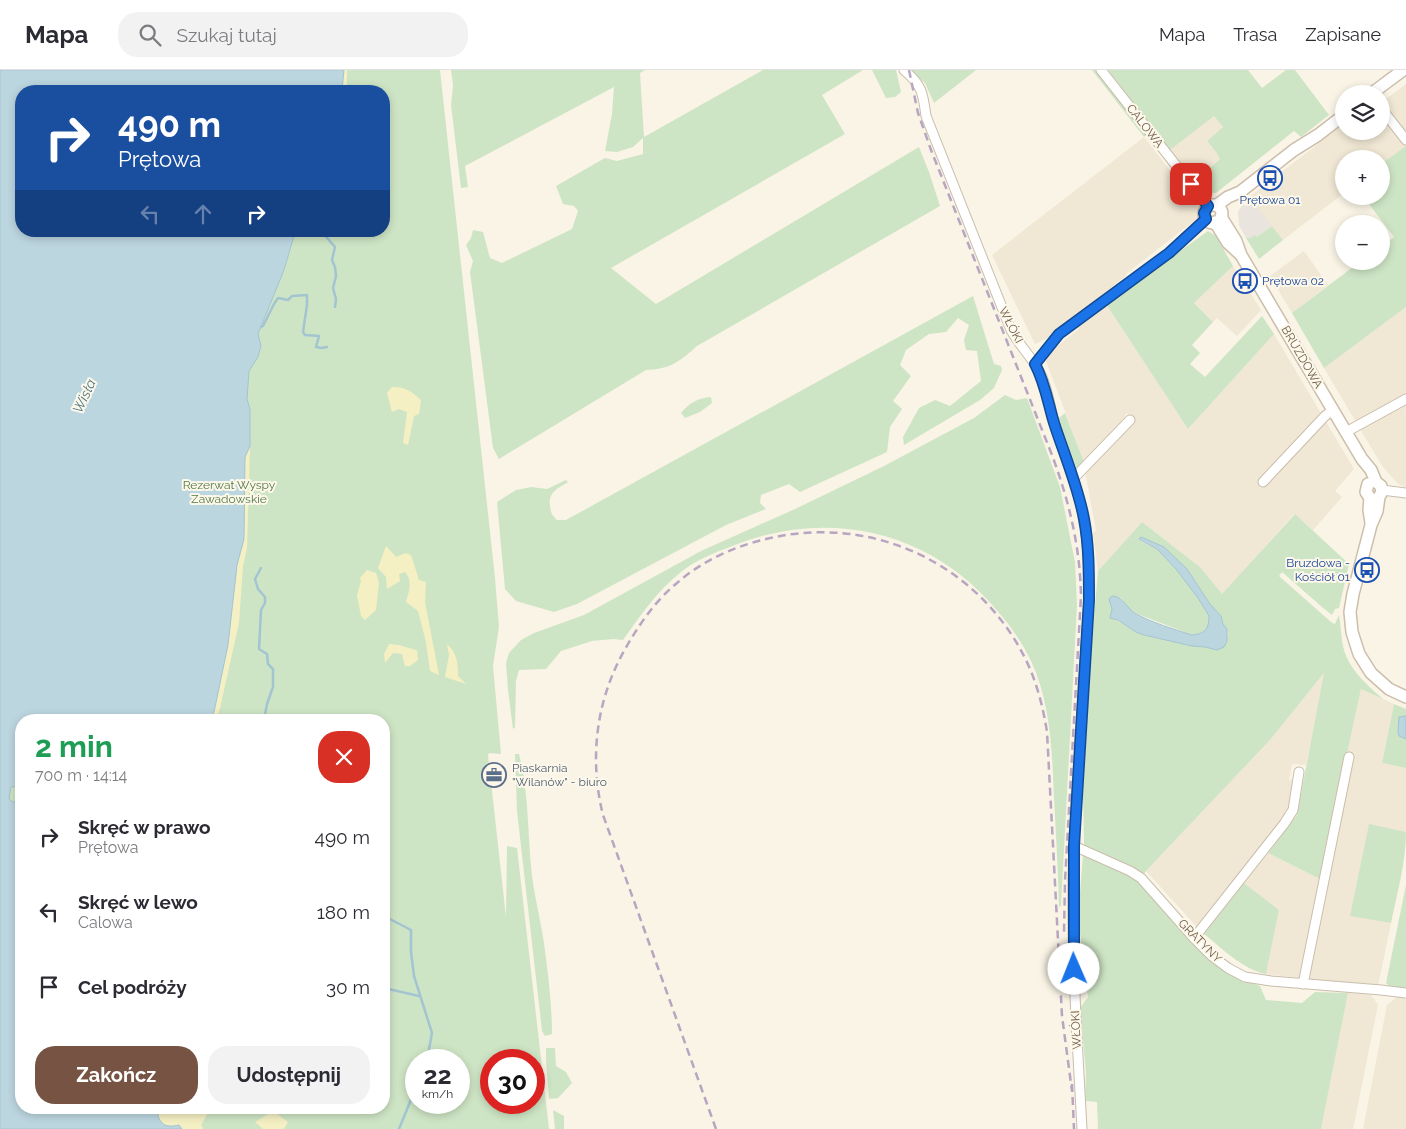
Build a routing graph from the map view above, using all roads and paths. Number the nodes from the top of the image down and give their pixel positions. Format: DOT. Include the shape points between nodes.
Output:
graph roads {
  1 [pos="904,70"];
  2 [pos="1101,70"];
  3 [pos="1403,70"];
  4 [pos="1383,85"];
  5 [pos="1390,120"];
  6 [pos="1335,122"];
  7 [pos="1406,140"];
  8 [pos="1215,214"];
  9 [pos="1035,364"];
  10 [pos="1406,399"];
  11 [pos="1333,410"];
  12 [pos="1130,420"];
  13 [pos="1346,432"];
  14 [pos="1073,478"];
  15 [pos="1263,482"];
  16 [pos="1375,490"];
  17 [pos="1406,493"];
  18 [pos="1406,697"];
  19 [pos="1349,756"];
  20 [pos="1299,772"];
  21 [pos="1074,846"];
  22 [pos="1194,938"];
  23 [pos="1303,984"];
  24 [pos="1406,993"];
  25 [pos="1082,1129"];
  1 -- 9 [label="street, WŁÓKI" via="921,89 926,116 1014,337"];
  2 -- 8 [label="street, CALOWA"];
  3 -- 4 [label="street"];
  5 -- 7 [label="street"];
  6 -- 8 [label="street" via="1240,192 1228,197"];
  8 -- 9 [label="street" via="1169,253 1059,334"];
  8 -- 11 [label="street, BRUZDOWA" via="1236,241 1241,255"];
  9 -- 14 [label="street, WŁÓKI" via="1043,379"];
  10 -- 13 [label="street"];
  11 -- 13 [label="street, BRUZDOWA"];
  11 -- 15 [label="street"];
  12 -- 14 [label="street"];
  13 -- 16 [label="street, BRUZDOWA" via="1371,470"];
  14 -- 21 [label="street, WŁÓKI" via="1086,531 1089,600"];
  16 -- 17 [label="street"];
  16 -- 18 [label="street" via="1369,510 1371,525 1352,599 1352,632 1359,654 1371,673 1389,689"];
  19 -- 23 [label="street"];
  20 -- 22 [label="street" via="1293,810"];
  21 -- 22 [label="street, GRATYNY" via="1141,878"];
  21 -- 25 [label="street, WŁÓKI" via="1074,986"];
  22 -- 23 [label="street, GRATYNY" via="1228,968 1245,976"];
  23 -- 24 [label="street, GRATYNY"];
}
